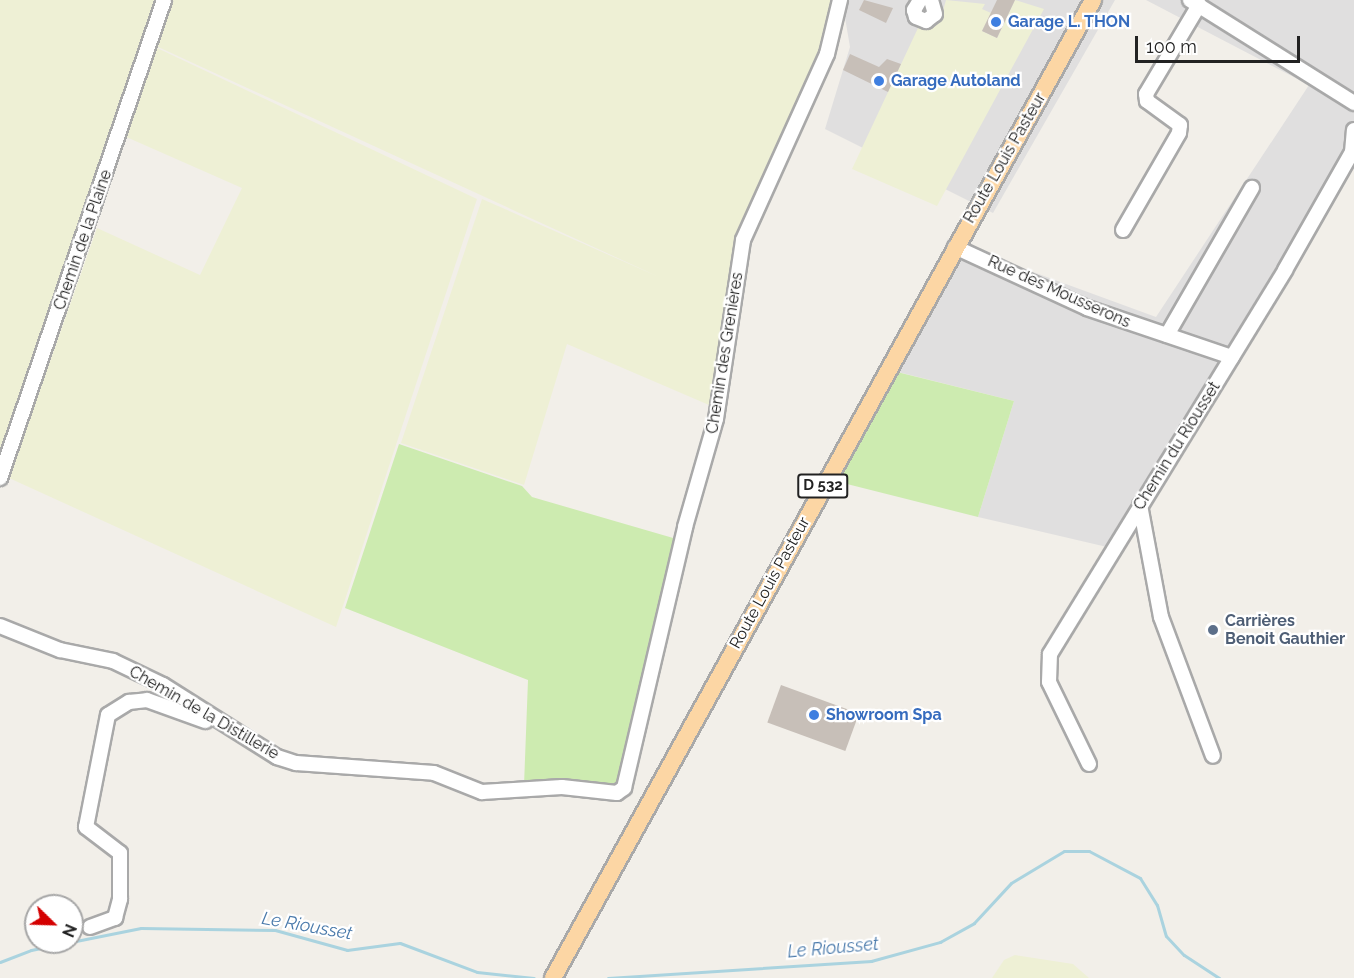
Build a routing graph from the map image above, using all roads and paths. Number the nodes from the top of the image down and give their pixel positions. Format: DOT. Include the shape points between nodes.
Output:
graph roads {
  1 [pos="164,0"];
  2 [pos="840,0"];
  3 [pos="920,0"];
  4 [pos="931,0"];
  5 [pos="1093,0"];
  6 [pos="1194,3"];
  7 [pos="1354,103"];
  8 [pos="1354,130"];
  9 [pos="1252,188"];
  10 [pos="1123,230"];
  11 [pos="955,247"];
  12 [pos="1167,335"];
  13 [pos="1232,357"];
  14 [pos="0,478"];
  15 [pos="1140,505"];
  16 [pos="0,626"];
  17 [pos="238,735"];
  18 [pos="1213,756"];
  19 [pos="1089,764"];
  20 [pos="624,788"];
  21 [pos="90,927"];
  22 [pos="554,976"];
  1 -- 14 [label="street, Chemin de la Plaine"];
  2 -- 20 [label="street, Chemin des Grenières" via="815,86 743,240 716,419 685,526"];
  3 -- 4 [label="street" via="914,10 916,17 926,21 935,14"];
  5 -- 11 [label="main road, Route Louis Pasteur / D 532"];
  6 -- 7 [label="street"];
  6 -- 10 [label="street" via="1146,94 1147,101 1180,125 1179,133"];
  8 -- 13 [label="street, Chemin du Riousset" via="1352,152"];
  9 -- 12 [label="street"];
  11 -- 12 [label="street, Rue des Mousserons" via="1087,308"];
  11 -- 22 [label="main road, Route Louis Pasteur / D 532"];
  12 -- 13 [label="street, Rue des Mousserons"];
  13 -- 15 [label="street, Chemin du Riousset"];
  15 -- 18 [label="street" via="1161,617"];
  15 -- 19 [label="street, Chemin du Riousset" via="1050,654 1049,682"];
  16 -- 17 [label="street, Chemin de la Distillerie" via="60,650 113,661 163,685"];
  17 -- 20 [label="street, Chemin de la Distillerie" via="296,763 434,773 482,792 562,787 617,793"];
  17 -- 21 [label="street" via="147,700 129,702 108,715 86,827 120,853 120,899 115,918"];
}
